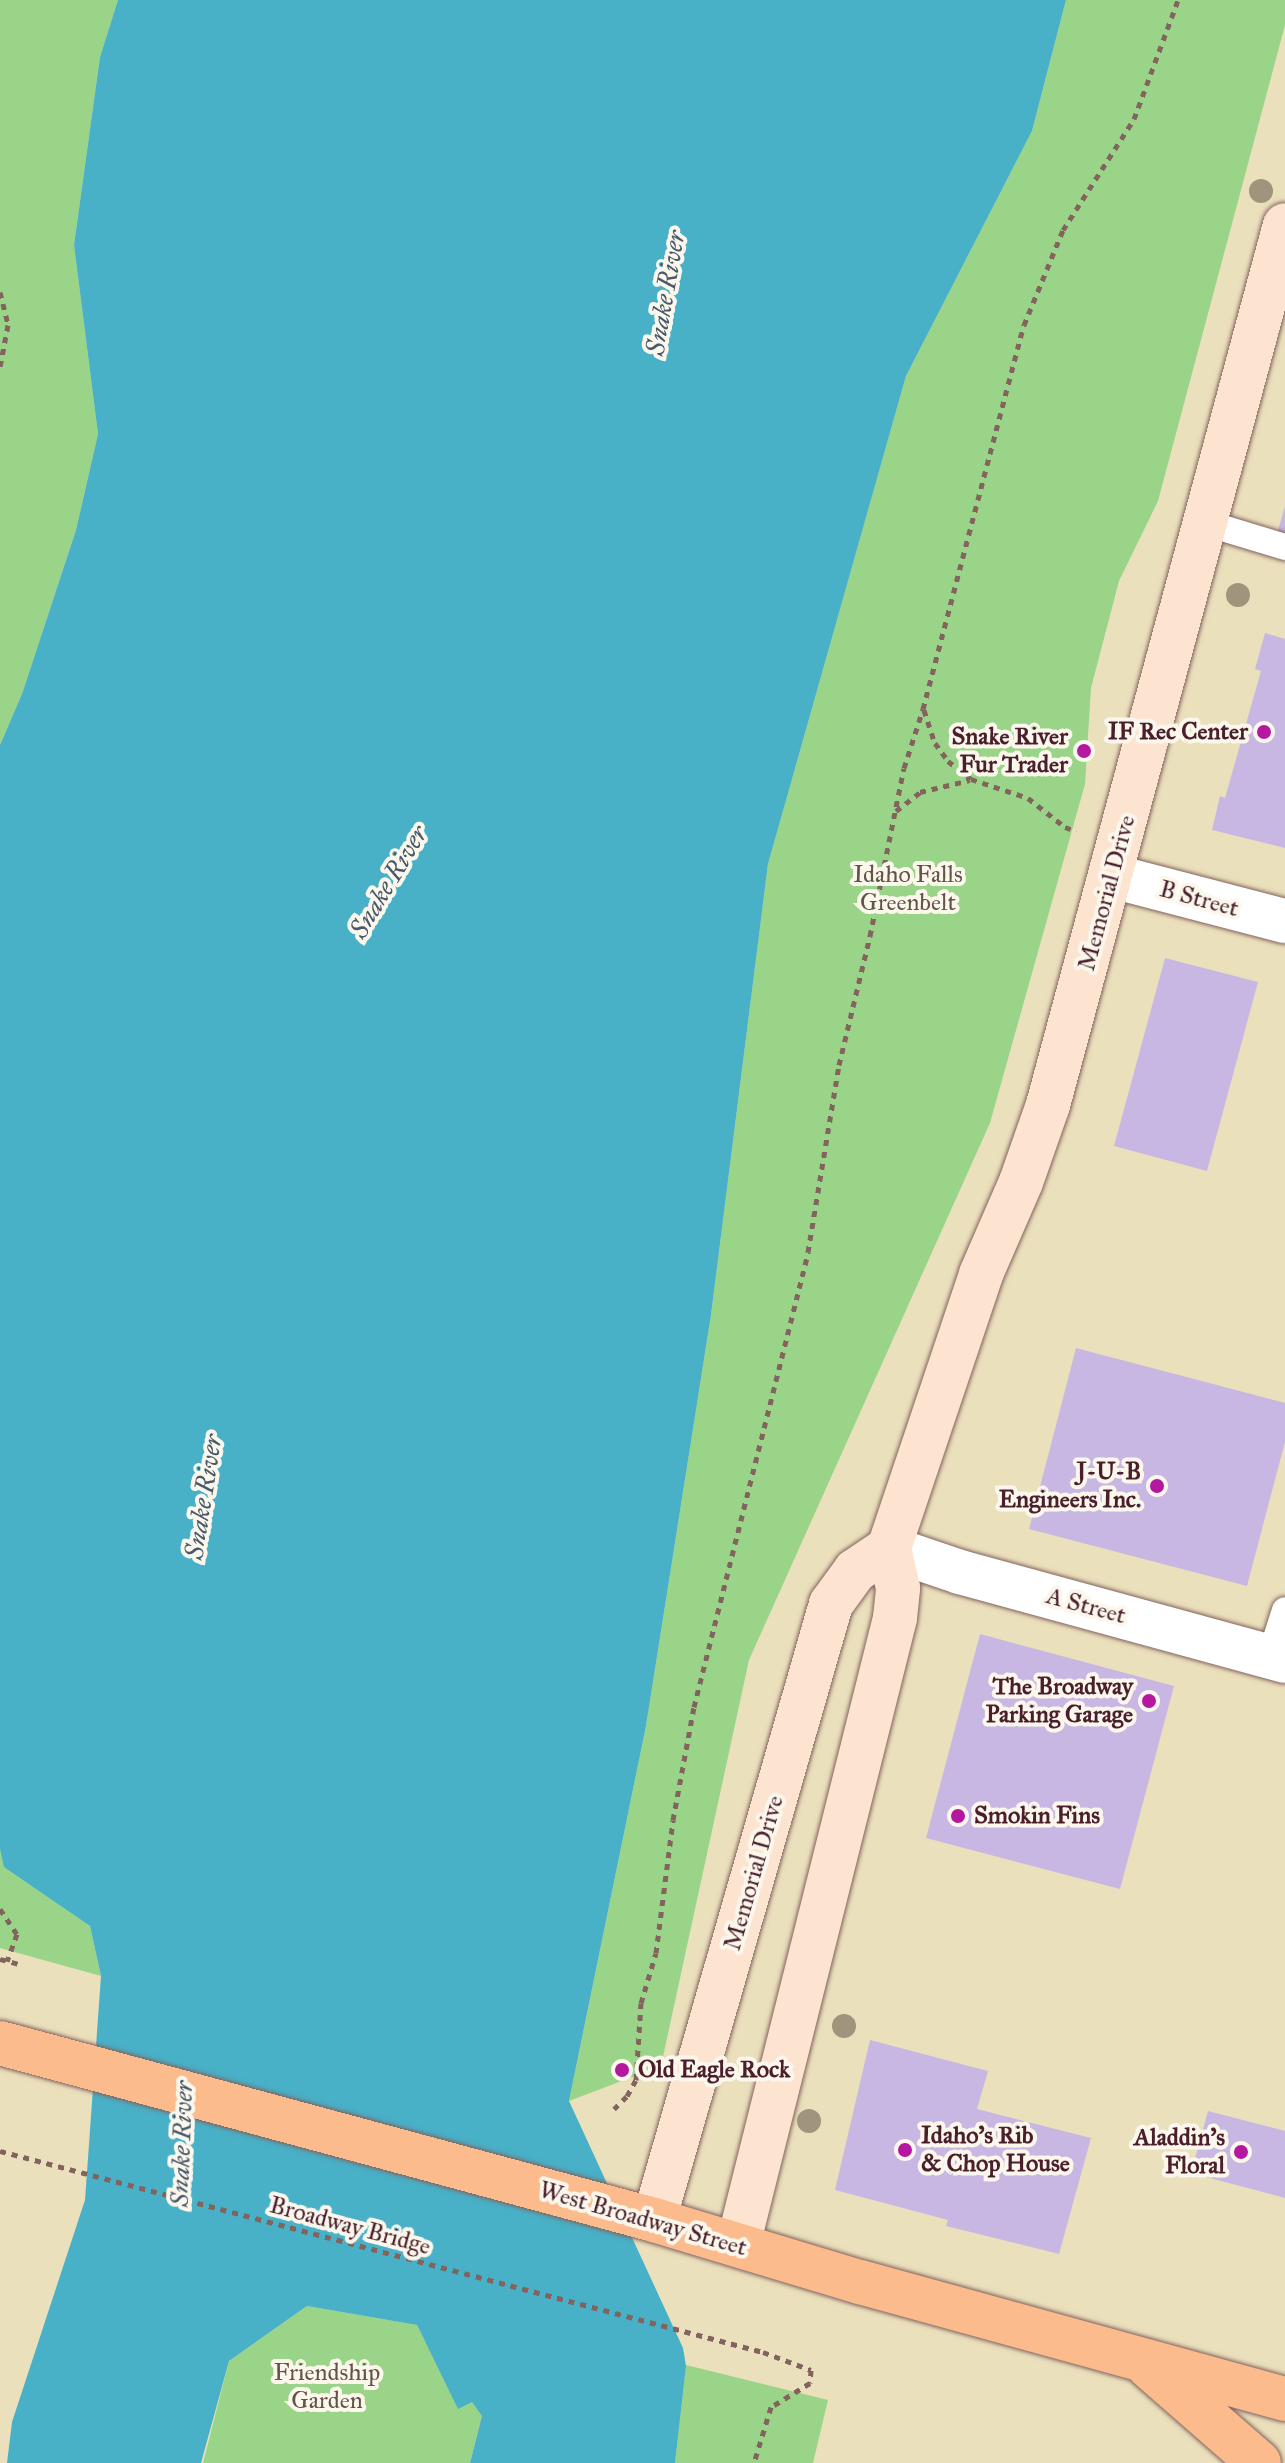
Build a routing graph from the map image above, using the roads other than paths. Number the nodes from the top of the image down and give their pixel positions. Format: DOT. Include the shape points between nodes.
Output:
graph roads {
  1 [pos="1285,225"];
  2 [pos="1206,523"];
  3 [pos="1285,547"];
  4 [pos="1112,876"];
  5 [pos="1285,921"];
  6 [pos="889,1548"];
  7 [pos="1285,1610"];
  8 [pos="1278,1659"];
  9 [pos="0,2043"];
  10 [pos="634,2215"];
  11 [pos="738,2245"];
  12 [pos="1140,2359"];
  13 [pos="1285,2399"];
  14 [pos="1259,2463"];
  1 -- 2 [label="main road, Memorial Drive"];
  2 -- 3 [label="lane"];
  2 -- 4 [label="main road, Memorial Drive"];
  4 -- 5 [label="street, B Street"];
  4 -- 6 [label="main road, Memorial Drive" via="1042,1126 981,1274"];
  6 -- 8 [label="street, A Street"];
  6 -- 10 [label="main road, Memorial Drive" via="855,1571 831,1604"];
  6 -- 11 [label="main road" via="898,1588 895,1618"];
  7 -- 8 [label="lane"];
  9 -- 10 [label="main road, West Broadway Street"];
  10 -- 11 [label="main road, West Broadway Street"];
  11 -- 12 [label="main road, West Broadway Street"];
  12 -- 13 [label="main road, West Broadway Street"];
  12 -- 14 [label="main road"];
}
